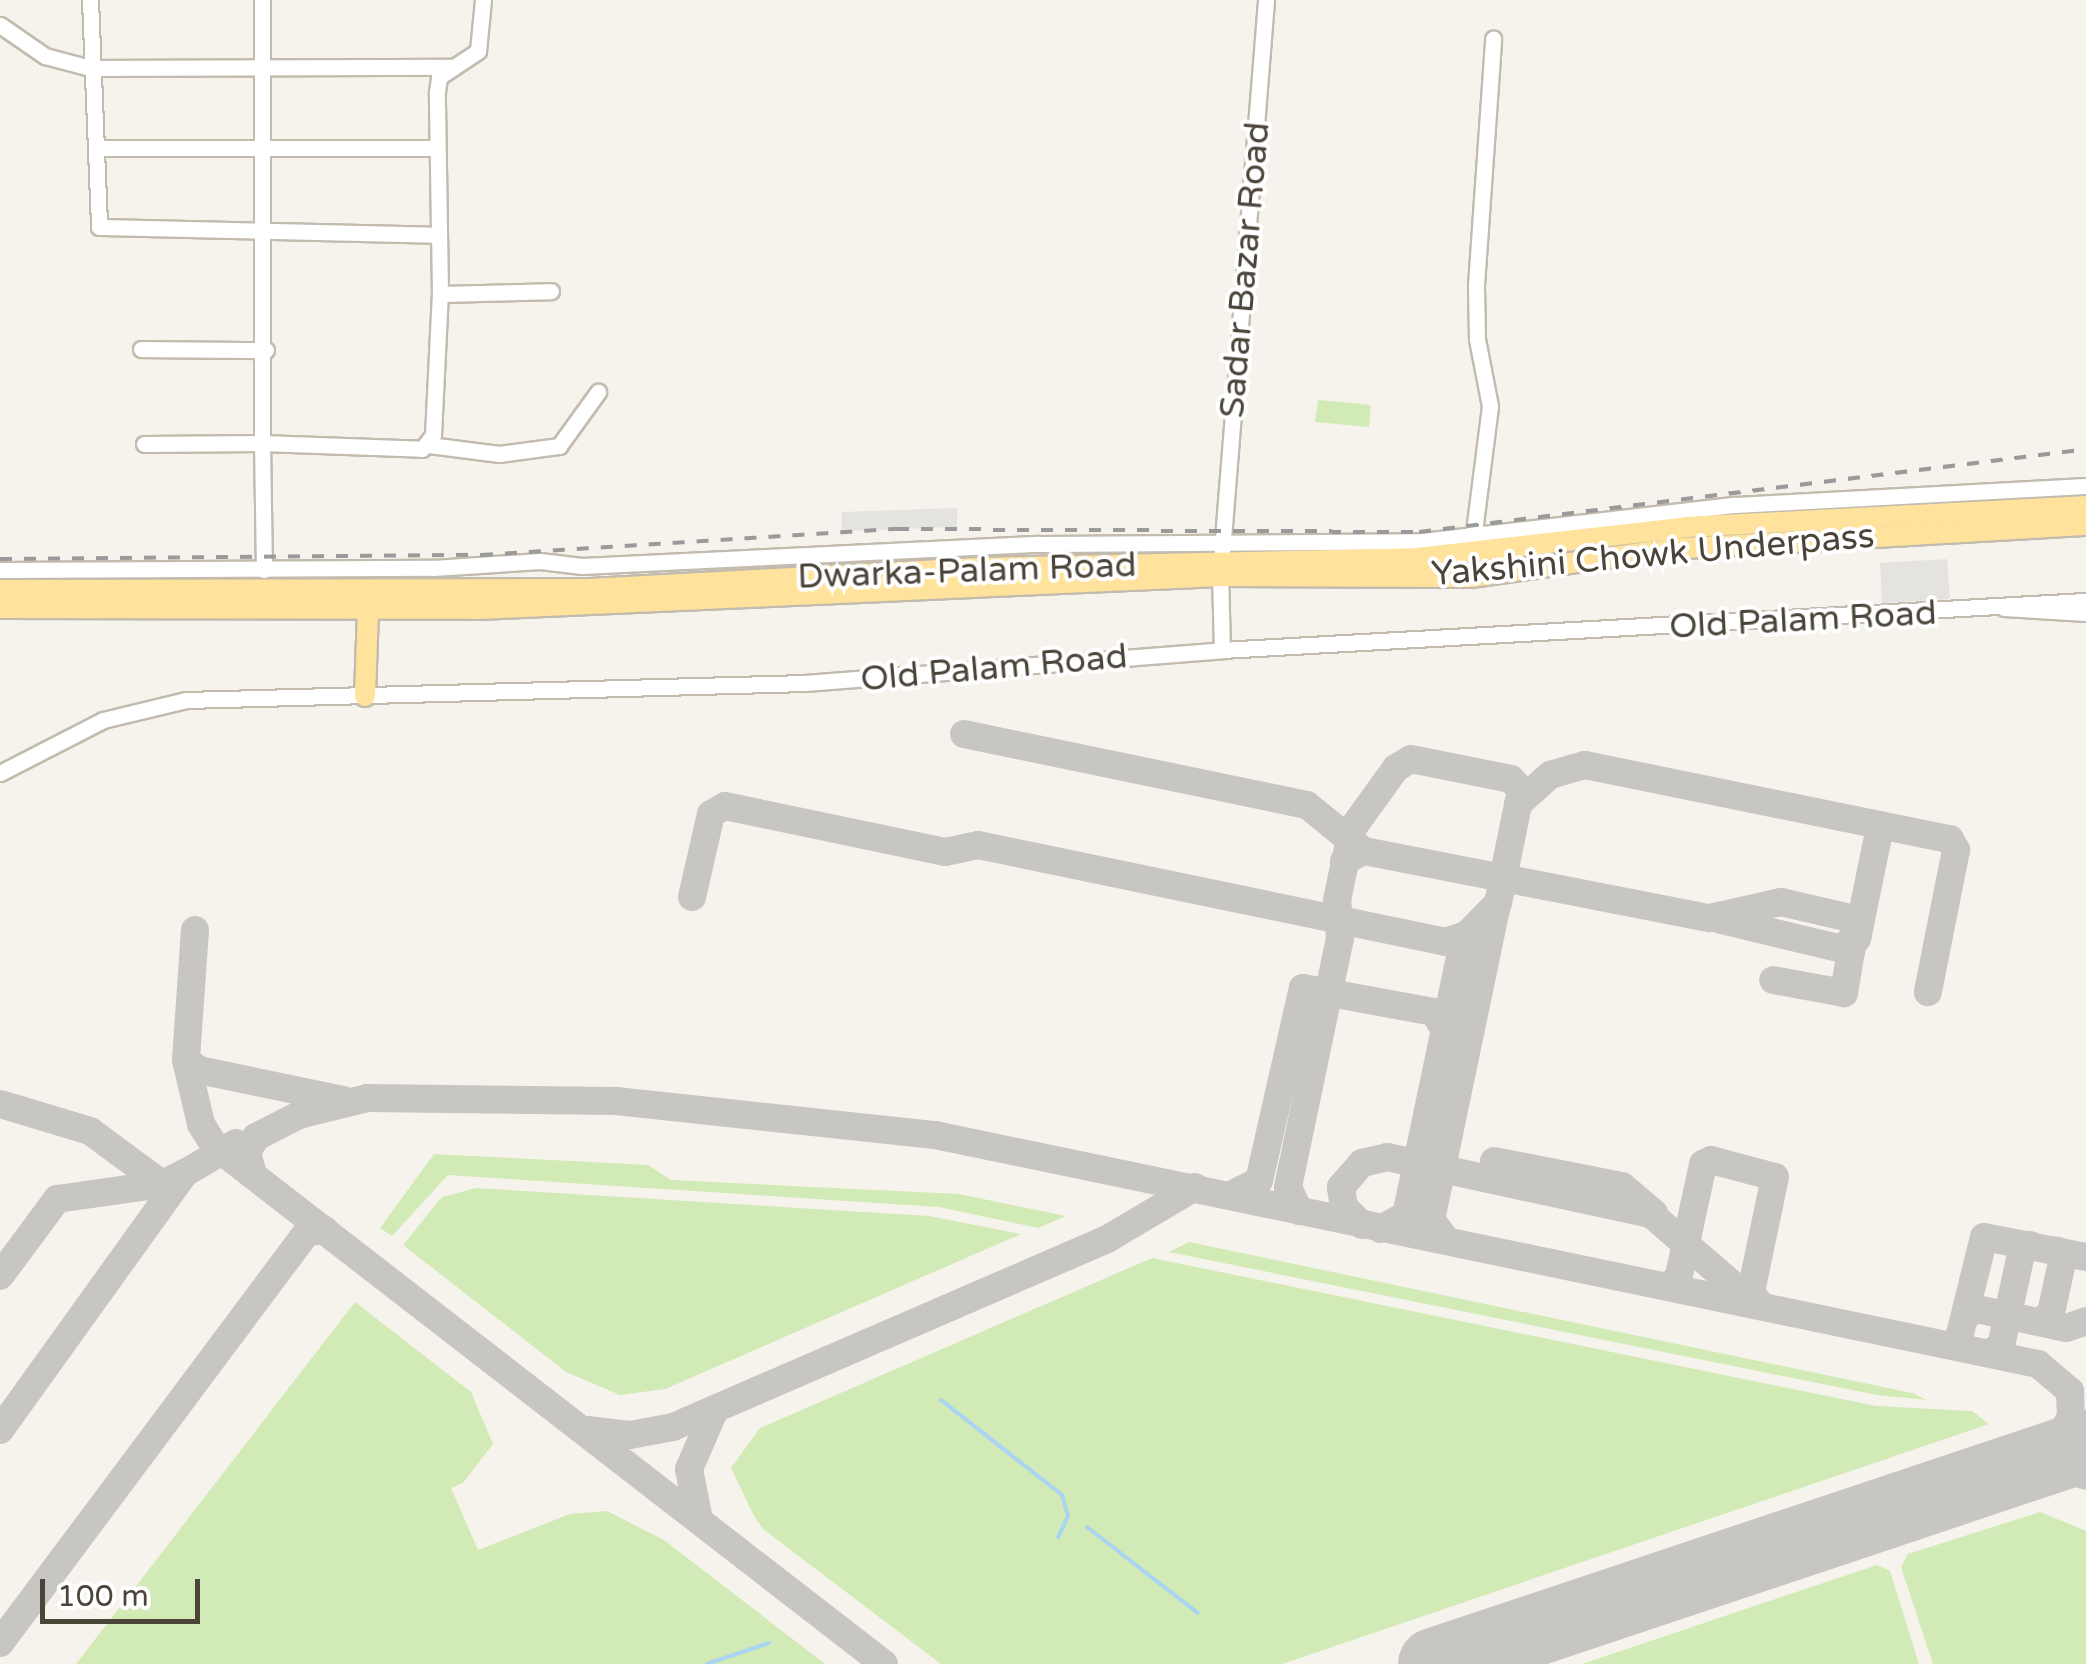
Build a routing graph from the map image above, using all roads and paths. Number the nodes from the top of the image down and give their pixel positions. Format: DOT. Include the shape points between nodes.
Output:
graph roads {
  1 [pos="90,0"];
  2 [pos="262,0"];
  3 [pos="483,0"];
  4 [pos="1266,0"];
  5 [pos="0,25"];
  6 [pos="1493,39"];
  7 [pos="264,64"];
  8 [pos="454,66"];
  9 [pos="90,68"];
  10 [pos="97,148"];
  11 [pos="436,148"];
  12 [pos="266,152"];
  13 [pos="265,233"];
  14 [pos="439,236"];
  15 [pos="550,291"];
  16 [pos="440,294"];
  17 [pos="142,349"];
  18 [pos="266,350"];
  19 [pos="598,392"];
  20 [pos="262,443"];
  21 [pos="144,444"];
  22 [pos="429,444"];
  23 [pos="2086,486"];
  24 [pos="1931,504"];
  25 [pos="2086,506"];
  26 [pos="2086,526"];
  27 [pos="1473,539"];
  28 [pos="1221,558"];
  29 [pos="0,570"];
  30 [pos="264,570"];
  31 [pos="0,590"];
  32 [pos="2086,602"];
  33 [pos="0,608"];
  34 [pos="368,608"];
  35 [pos="2004,608"];
  36 [pos="2086,613"];
  37 [pos="1222,650"];
  38 [pos="365,696"];
  39 [pos="0,773"];
  1 -- 9 [label="street"];
  2 -- 7 [label="street"];
  3 -- 8 [label="street" via="478,51"];
  4 -- 28 [label="street, Sadar Bazar Road"];
  5 -- 9 [label="street" via="45,56"];
  6 -- 27 [label="street" via="1476,285 1477,340 1490,406"];
  7 -- 8 [label="street"];
  7 -- 9 [label="street"];
  7 -- 12 [label="street"];
  8 -- 11 [label="street" via="440,77"];
  9 -- 10 [label="street"];
  10 -- 12 [label="street"];
  10 -- 13 [label="street" via="96,218 107,232"];
  11 -- 12 [label="street"];
  11 -- 14 [label="street"];
  12 -- 13 [label="street"];
  13 -- 14 [label="street"];
  13 -- 18 [label="street"];
  14 -- 16 [label="street"];
  15 -- 16 [label="street"];
  16 -- 22 [label="street"];
  17 -- 18 [label="street"];
  18 -- 20 [label="street"];
  19 -- 22 [label="street" via="559,446 499,454"];
  20 -- 21 [label="street"];
  20 -- 22 [label="street"];
  20 -- 30 [label="street"];
  23 -- 24 [label="street"];
  24 -- 25 [label="main road"];
  24 -- 27 [label="street" via="1734,505"];
  24 -- 28 [label="main road, Dwarka-Palam Road" via="1480,555"];
  26 -- 28 [label="main road, Yakshini Chowk Underpass" via="1669,548 1472,577"];
  27 -- 28 [label="street"];
  28 -- 30 [label="street" via="582,566 540,561"];
  28 -- 31 [label="main road, Dwarka-Palam Road" via="590,589"];
  28 -- 34 [label="main road, Dwarka-Palam Road" via="591,606"];
  28 -- 37 [label="street, Sadar Bazar Road"];
  29 -- 30 [label="street"];
  32 -- 35 [label="street"];
  33 -- 34 [label="main road, Dwarka-Palam Road"];
  34 -- 38 [label="main road"];
  35 -- 36 [label="street"];
  35 -- 37 [label="street, Old Palam Road"];
  37 -- 38 [label="street, Old Palam Road" via="806,683"];
  38 -- 39 [label="street, Old Palam Road" via="148,705 102,720"];
}
